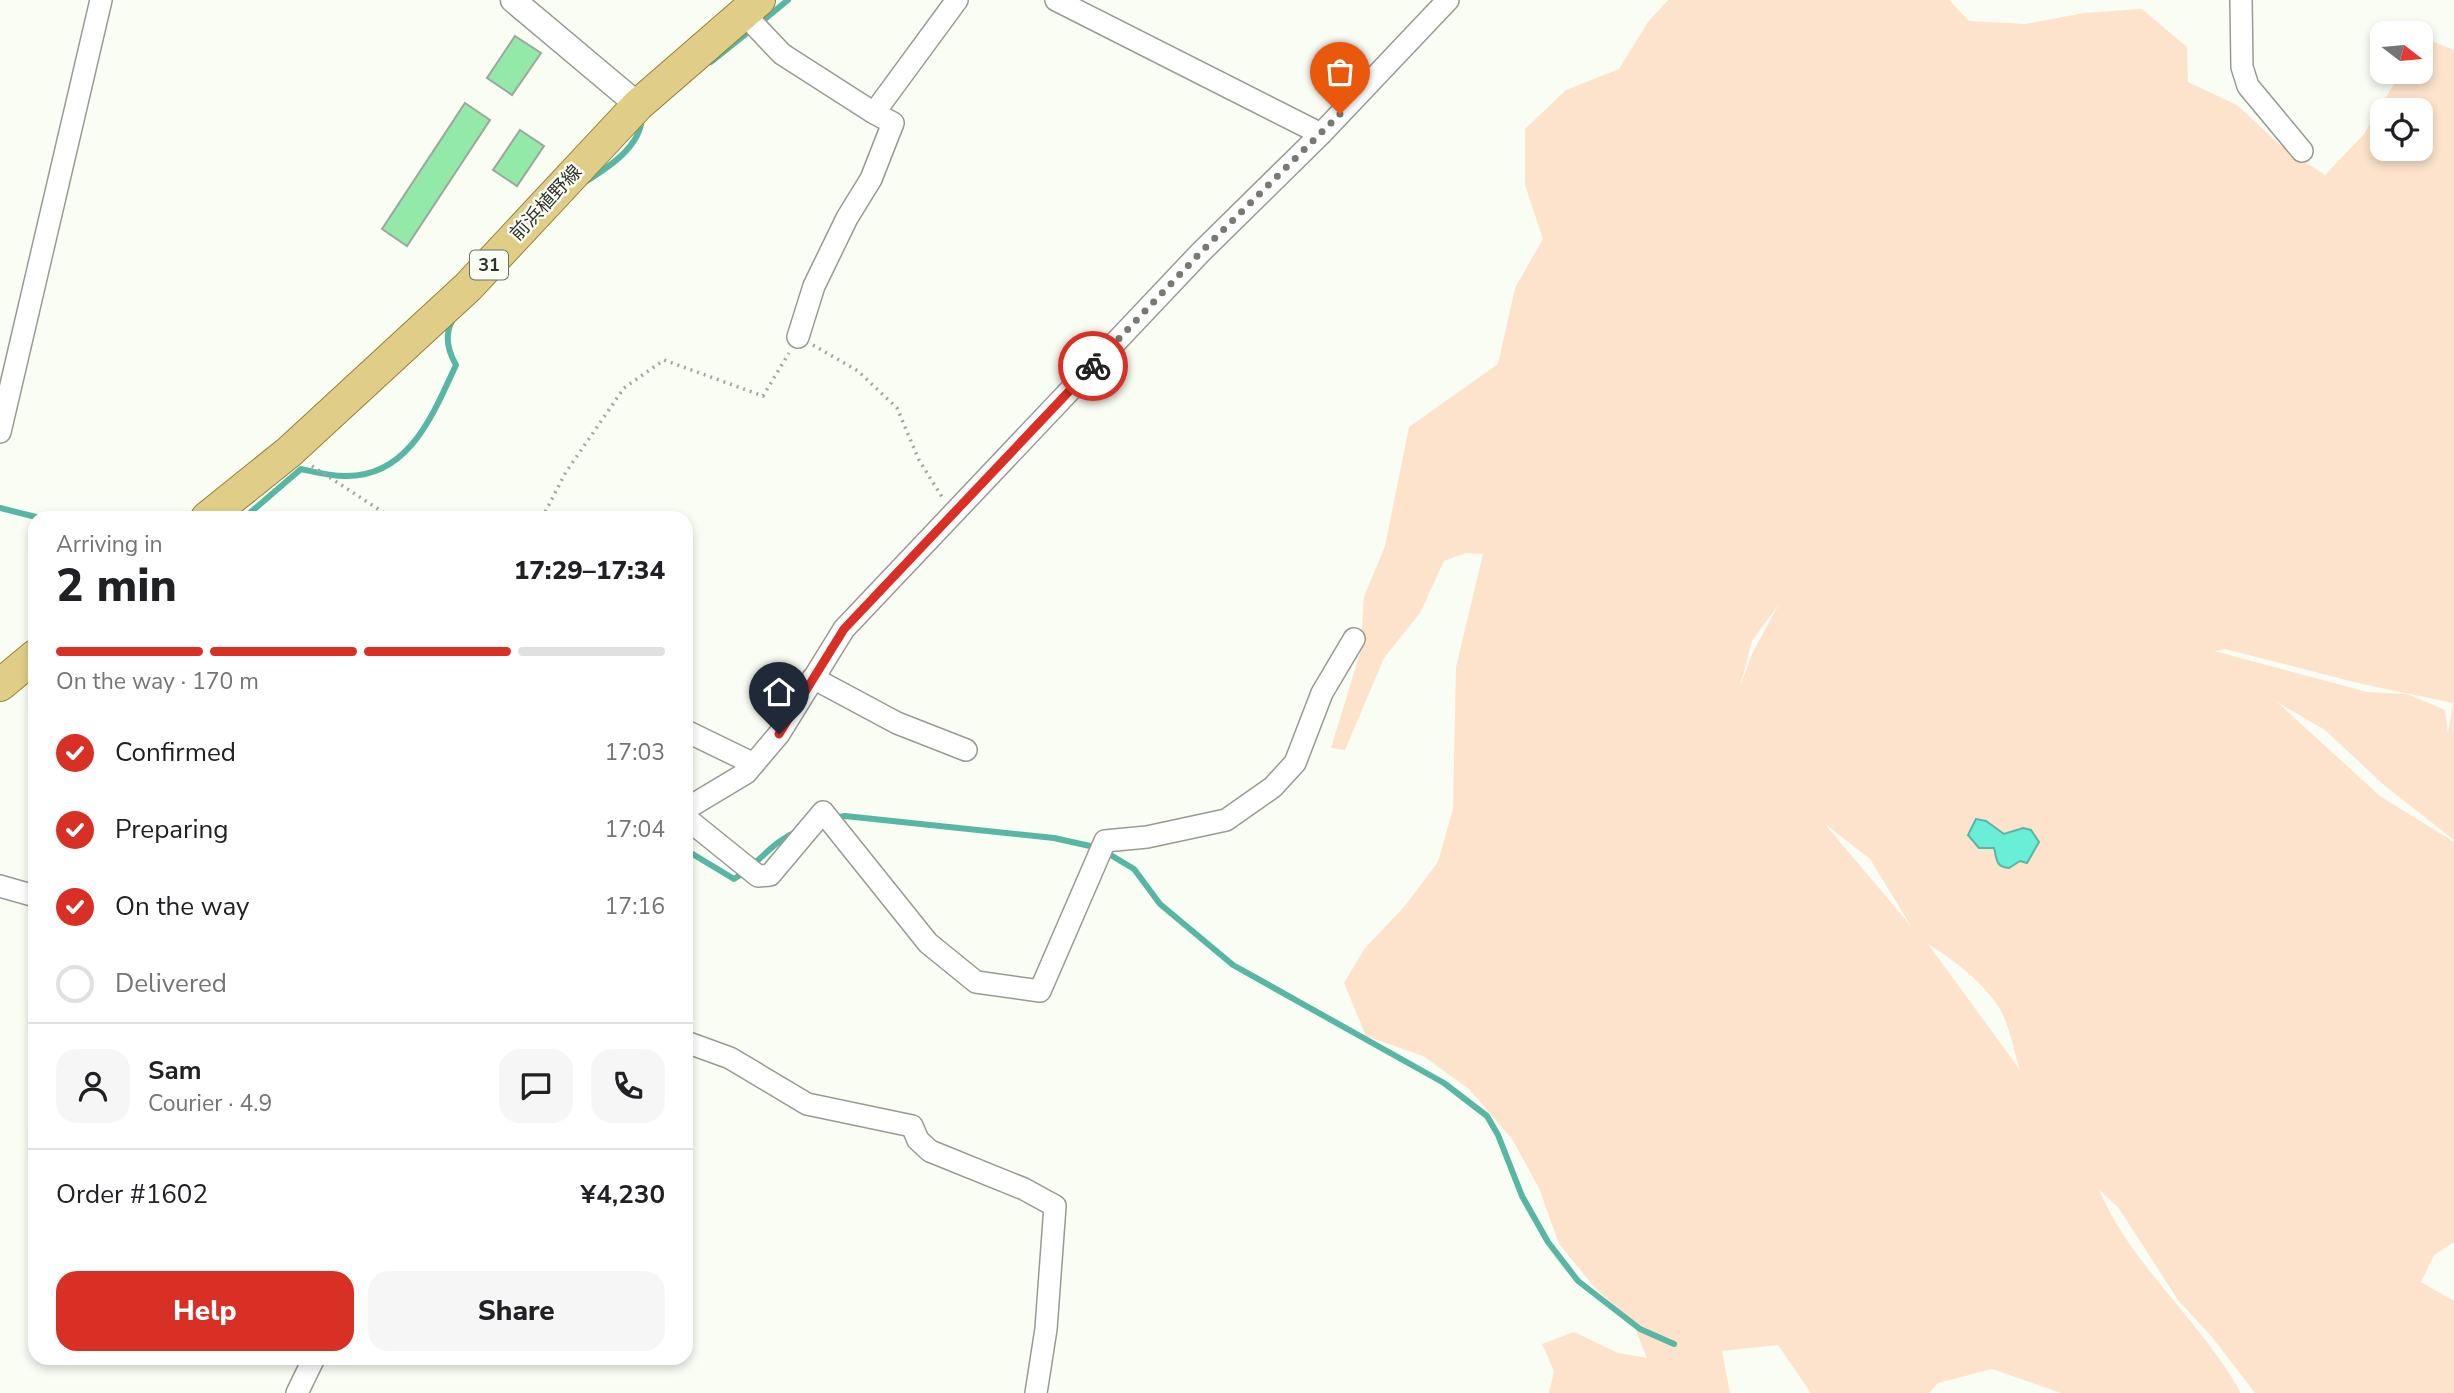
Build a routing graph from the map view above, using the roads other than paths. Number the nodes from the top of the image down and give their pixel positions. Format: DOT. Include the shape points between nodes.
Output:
graph roads {
  1 [pos="101,0"];
  2 [pos="513,0"];
  3 [pos="957,0"];
  4 [pos="1056,0"];
  5 [pos="1448,0"];
  6 [pos="2241,0"];
  7 [pos="751,7"];
  8 [pos="638,105"];
  9 [pos="874,113"];
  10 [pos="1321,134"];
  11 [pos="2302,151"];
  12 [pos="798,337"];
  13 [pos="0,432"];
  14 [pos="216,511"];
  15 [pos="1354,639"];
  16 [pos="28,662"];
  17 [pos="813,678"];
  18 [pos="0,685"];
  19 [pos="693,734"];
  20 [pos="966,750"];
  21 [pos="754,764"];
  22 [pos="693,805"];
  23 [pos="693,824"];
  24 [pos="0,886"];
  25 [pos="28,894"];
  26 [pos="693,1045"];
  27 [pos="311,1365"];
  28 [pos="297,1393"];
  29 [pos="1036,1393"];
  1 -- 13 [label="street"];
  2 -- 8 [label="street"];
  3 -- 9 [label="street"];
  4 -- 10 [label="street"];
  5 -- 10 [label="street"];
  6 -- 11 [label="street" via="2242,67 2248,86"];
  7 -- 8 [label="main road, 前浜植野線 / 31"];
  7 -- 9 [label="street" via="782,54"];
  8 -- 14 [label="main road, 前浜植野線 / 31" via="468,287 289,452"];
  9 -- 12 [label="street" via="893,123 871,179 814,286"];
  10 -- 17 [label="street" via="1201,252 844,629"];
  15 -- 23 [label="street" via="1322,693 1295,763 1273,787 1226,820 1105,841 1040,991 976,982 928,943 823,812 770,875 758,876"];
  16 -- 18 [label="main road"];
  17 -- 20 [label="street" via="897,723"];
  17 -- 21 [label="street" via="779,734"];
  19 -- 21 [label="street"];
  21 -- 22 [label="street"];
  24 -- 25 [label="street"];
  26 -- 29 [label="street" via="730,1058 807,1104 912,1126 930,1151 1055,1206"];
  27 -- 28 [label="street"];
}
